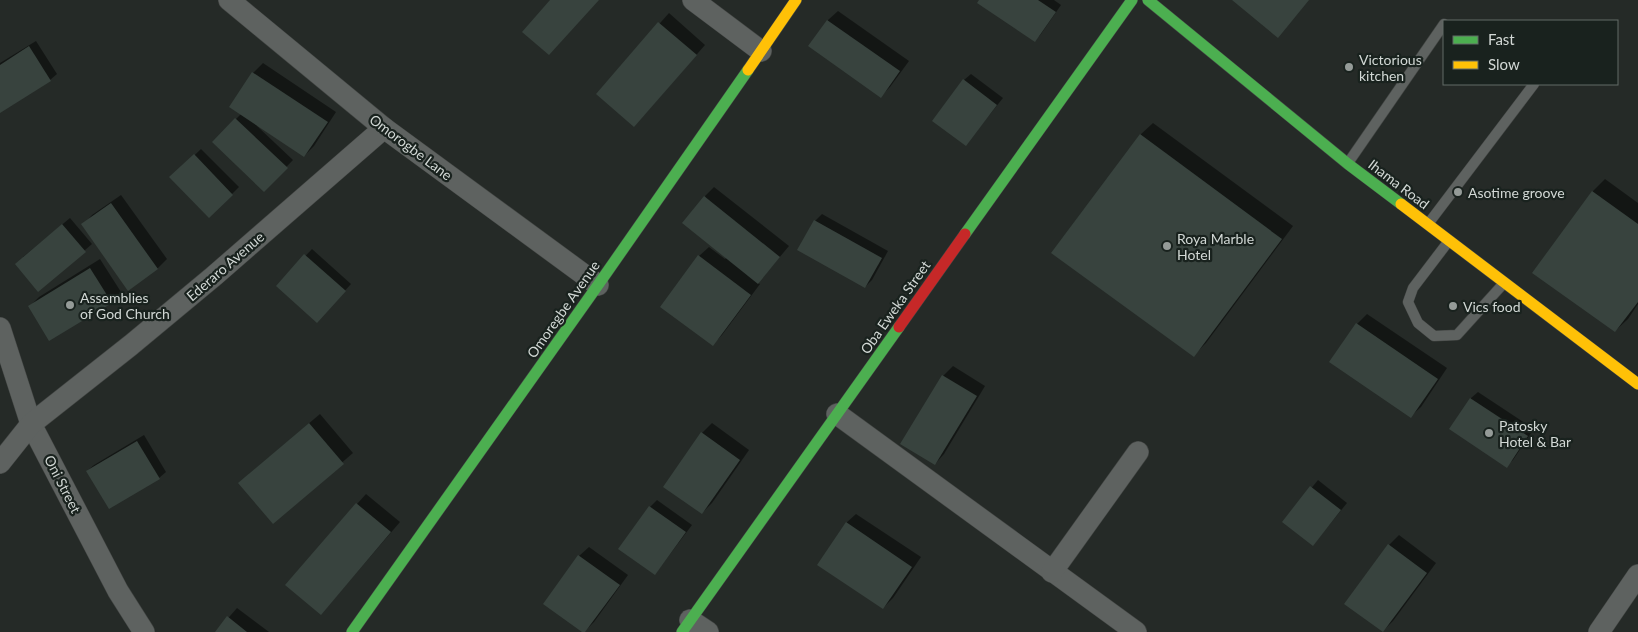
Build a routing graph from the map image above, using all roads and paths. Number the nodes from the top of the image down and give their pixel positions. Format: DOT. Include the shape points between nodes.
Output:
graph roads {
  1 [pos="229,0"];
  2 [pos="693,0"];
  3 [pos="796,0"];
  4 [pos="1132,0"];
  5 [pos="1148,0"];
  6 [pos="1443,26"];
  7 [pos="761,51"];
  8 [pos="1533,85"];
  9 [pos="384,128"];
  10 [pos="1348,164"];
  11 [pos="1427,225"];
  12 [pos="1449,241"];
  13 [pos="1504,283"];
  14 [pos="598,285"];
  15 [pos="0,328"];
  16 [pos="1638,384"];
  17 [pos="837,414"];
  18 [pos="32,424"];
  19 [pos="1138,452"];
  20 [pos="0,463"];
  21 [pos="1052,572"];
  22 [pos="1638,575"];
  23 [pos="686,626"];
  24 [pos="144,632"];
  25 [pos="352,632"];
  26 [pos="708,632"];
  27 [pos="1136,632"];
  28 [pos="1598,632"];
  1 -- 9 [label="street, Omorogbe Lane"];
  2 -- 7 [label="street"];
  3 -- 7 [label="street, Omoregbe Avenue"];
  4 -- 17 [label="street, Oba Eweka Street"];
  5 -- 10 [label="street, Ihama Road"];
  6 -- 10 [label="lane"];
  7 -- 14 [label="street, Omoregbe Avenue"];
  8 -- 11 [label="lane"];
  9 -- 14 [label="street, Omorogbe Lane"];
  9 -- 18 [label="street, Ederaro Avenue" via="146,333"];
  10 -- 11 [label="street, Ihama Road"];
  11 -- 12 [label="street, Ihama Road"];
  12 -- 13 [label="street, Ihama Road"];
  12 -- 13 [label="lane" via="1413,288 1408,302 1418,323 1434,336 1458,335"];
  13 -- 16 [label="street, Ihama Road"];
  14 -- 25 [label="street, Omoregbe Avenue"];
  15 -- 18 [label="street, Oni Street"];
  17 -- 21 [label="street"];
  17 -- 23 [label="street, Oba Eweka Street"];
  18 -- 20 [label="street, Ederaro Avenue"];
  18 -- 24 [label="street, Oni Street" via="118,591"];
  19 -- 21 [label="street"];
  21 -- 27 [label="street"];
  22 -- 28 [label="street"];
  23 -- 26 [label="street"];
}
